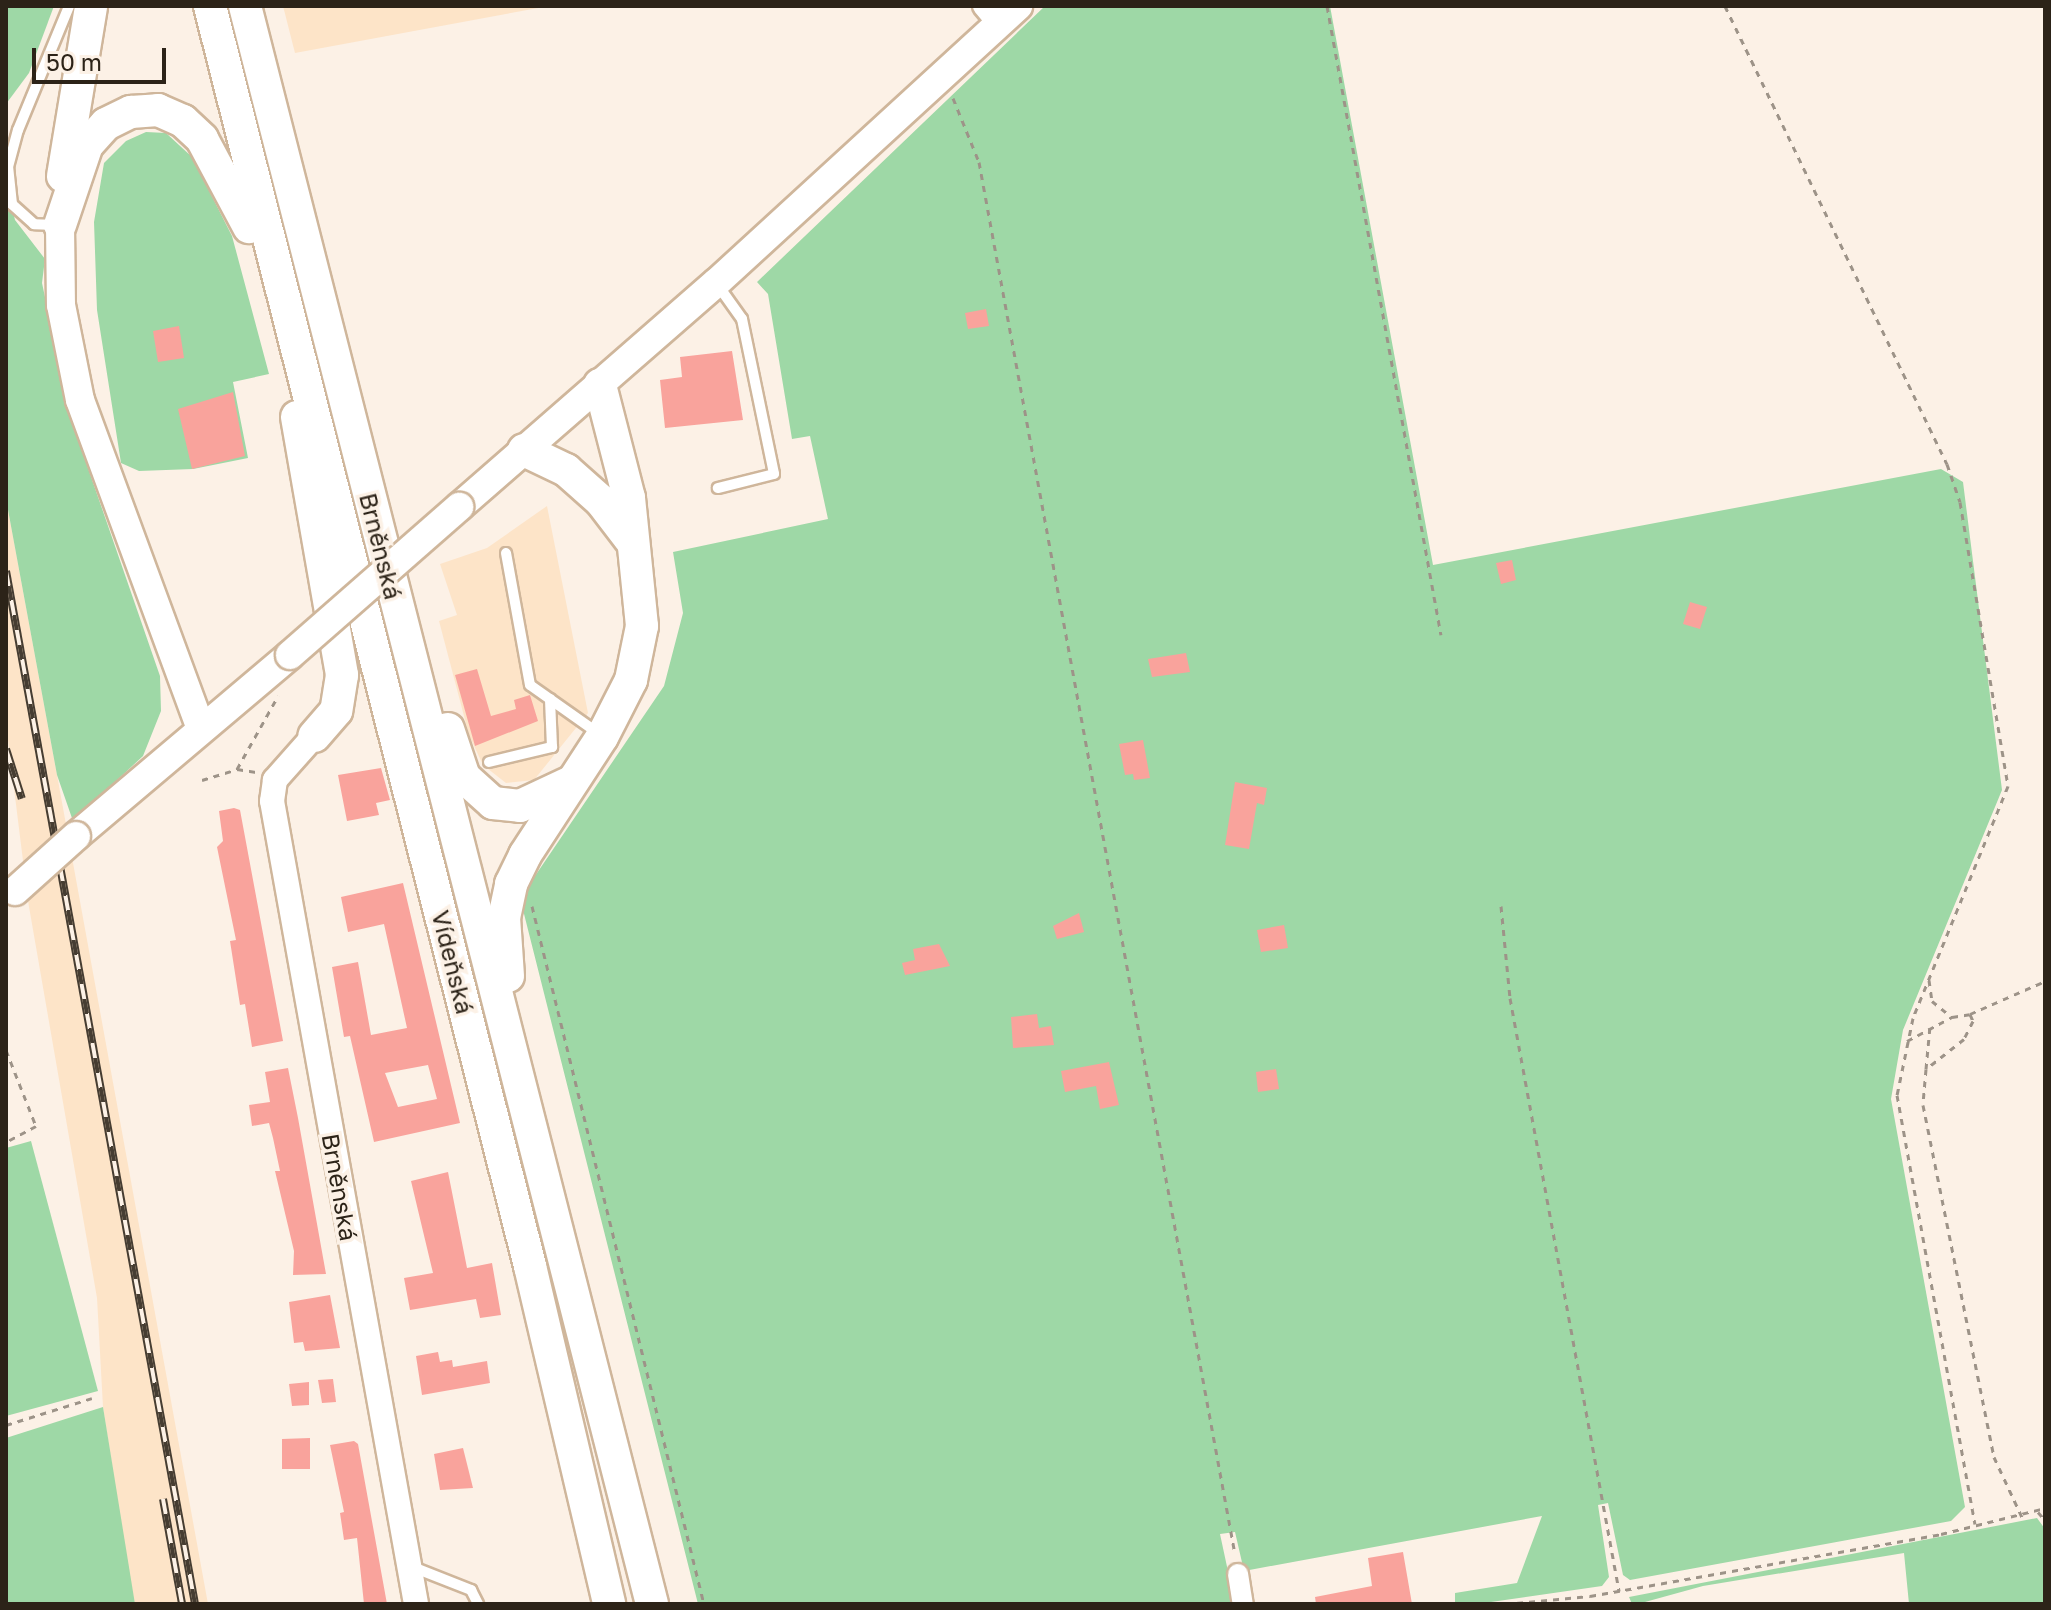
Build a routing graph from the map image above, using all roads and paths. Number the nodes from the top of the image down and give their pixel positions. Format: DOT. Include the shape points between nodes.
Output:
graph roads {
  1 [pos="69,6"];
  2 [pos="91,6"];
  3 [pos="210,6"];
  4 [pos="245,6"];
  5 [pos="1327,6"];
  6 [pos="1725,6"];
  7 [pos="1000,12"];
  8 [pos="940,80"];
  9 [pos="60,225"];
  10 [pos="716,283"];
  11 [pos="289,322"];
  12 [pos="600,385"];
  13 [pos="524,450"];
  14 [pos="718,488"];
  15 [pos="635,545"];
  16 [pos="506,553"];
  17 [pos="1441,635"];
  18 [pos="405,640"];
  19 [pos="283,687"];
  20 [pos="550,699"];
  21 [pos="201,729"];
  22 [pos="314,736"];
  23 [pos="602,737"];
  24 [pos="489,762"];
  25 [pos="237,769"];
  26 [pos="202,780"];
  27 [pos="275,780"];
  28 [pos="573,780"];
  29 [pos="10,894"];
  30 [pos="530,899"];
  31 [pos="1501,906"];
  32 [pos="1929,980"];
  33 [pos="2045,981"];
  34 [pos="1970,1014"];
  35 [pos="1952,1017"];
  36 [pos="1930,1026"];
  37 [pos="1904,1043"];
  38 [pos="6,1050"];
  39 [pos="1926,1069"];
  40 [pos="520,1086"];
  41 [pos="6,1142"];
  42 [pos="92,1398"];
  43 [pos="6,1425"];
  44 [pos="2045,1508"];
  45 [pos="2038,1512"];
  46 [pos="2022,1517"];
  47 [pos="2045,1520"];
  48 [pos="1975,1524"];
  49 [pos="408,1566"];
  50 [pos="1238,1574"];
  51 [pos="1619,1591"];
  52 [pos="416,1604"];
  53 [pos="478,1604"];
  54 [pos="609,1604"];
  55 [pos="652,1604"];
  56 [pos="704,1604"];
  57 [pos="1243,1604"];
  58 [pos="1505,1604"];
  1 -- 9 [label="lane" via="8,167 12,204 34,224"];
  2 -- 9 [label="highway" via="65,148"];
  3 -- 11 [label="highway"];
  4 -- 18 [label="highway, Brněnská"];
  5 -- 17 [label="path"];
  6 -- 32 [label="path" via="1947,464 1960,502 2008,786"];
  7 -- 8 [label="main road"];
  8 -- 10 [label="main road"];
  8 -- 50 [label="path" via="961,109 979,162"];
  9 -- 11 [label="highway" via="87,145 106,124 131,112 158,110 183,121 233,190"];
  9 -- 21 [label="main road" via="61,305 80,400"];
  10 -- 12 [label="main road"];
  10 -- 14 [label="lane" via="742,319 774,474"];
  11 -- 22 [label="highway" via="301,463 342,675 336,711"];
  11 -- 54 [label="highway, Vídeňská" via="530,1266"];
  12 -- 13 [label="main road"];
  12 -- 15 [label="highway"];
  13 -- 15 [label="highway" via="566,470 601,501"];
  13 -- 21 [label="main road, bridge"];
  15 -- 23 [label="highway" via="642,626 631,680"];
  16 -- 20 [label="lane" via="530,685"];
  18 -- 28 [label="highway" via="429,671 464,777 482,797 501,806 520,806"];
  18 -- 40 [label="highway, Brněnská"];
  19 -- 25 [label="path"];
  20 -- 23 [label="lane"];
  20 -- 24 [label="lane" via="552,747"];
  21 -- 29 [label="main road, bridge"];
  22 -- 27 [label="street"];
  23 -- 28 [label="highway"];
  25 -- 26 [label="path"];
  25 -- 27 [label="path"];
  27 -- 49 [label="street, Brněnská" via="276,827"];
  28 -- 40 [label="highway" via="525,855 507,901 504,946 518,1016"];
  30 -- 56 [label="path"];
  31 -- 51 [label="path" via="1510,998"];
  32 -- 35 [label="path" via="1932,1001"];
  32 -- 37 [label="path"];
  33 -- 34 [label="path"];
  34 -- 35 [label="path"];
  34 -- 39 [label="path" via="1973,1021 1964,1039"];
  35 -- 36 [label="path"];
  36 -- 37 [label="path"];
  36 -- 39 [label="path"];
  37 -- 48 [label="path" via="1897,1095 1900,1131"];
  38 -- 41 [label="path" via="36,1126"];
  39 -- 46 [label="path" via="1923,1105 1994,1457"];
  40 -- 55 [label="highway"];
  42 -- 43 [label="path"];
  44 -- 45 [label="path"];
  45 -- 46 [label="path"];
  45 -- 47 [label="path"];
  46 -- 48 [label="path"];
  48 -- 51 [label="path"];
  49 -- 52 [label="street, Brněnská"];
  49 -- 53 [label="lane" via="471,1590"];
  50 -- 57 [label="street"];
  51 -- 58 [label="path"];
}
